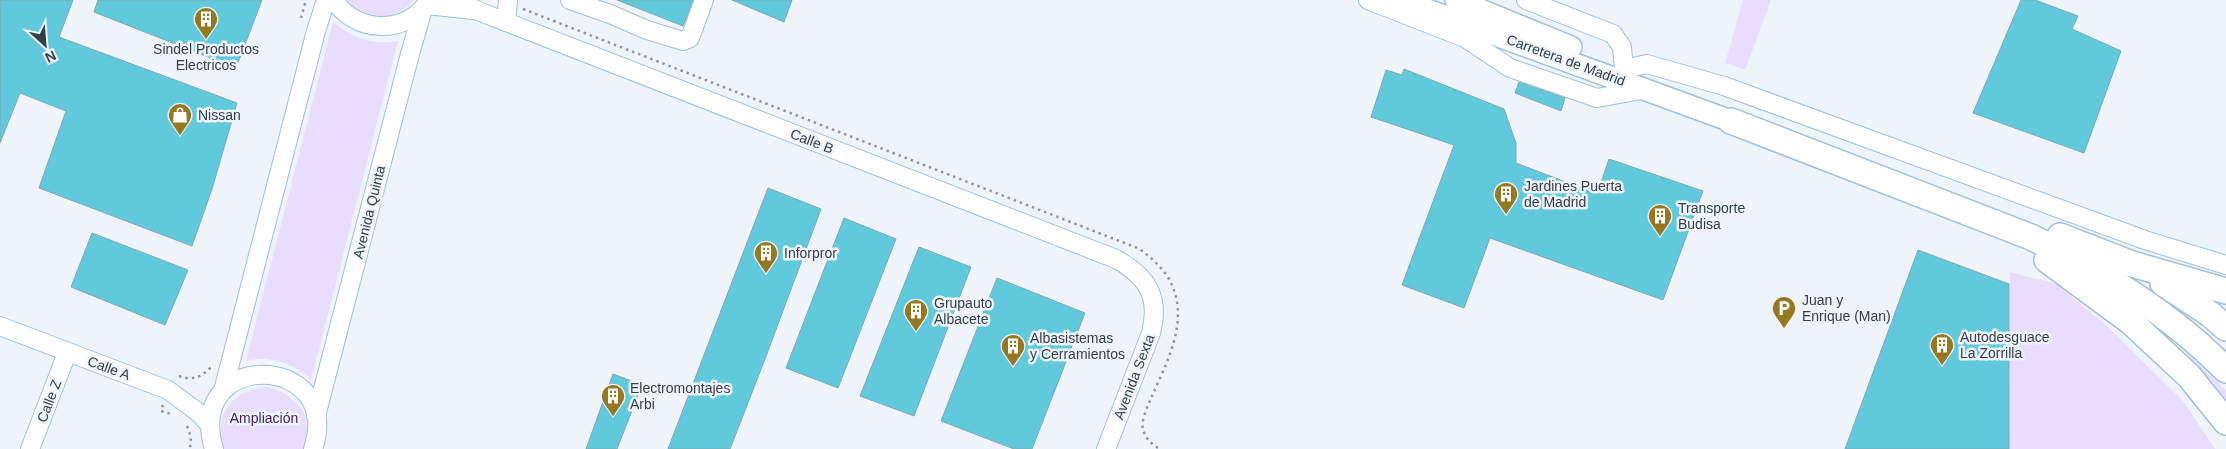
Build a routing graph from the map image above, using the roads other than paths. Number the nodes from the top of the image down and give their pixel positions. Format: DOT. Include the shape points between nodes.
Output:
graph roads {
  1 [pos="326,0"];
  2 [pos="334,0"];
  3 [pos="458,0"];
  4 [pos="508,0"];
  5 [pos="570,0"];
  6 [pos="704,0"];
  7 [pos="1368,0"];
  8 [pos="1400,0"];
  9 [pos="1456,0"];
  10 [pos="1526,0"];
  11 [pos="426,4"];
  12 [pos="478,11"];
  13 [pos="506,22"];
  14 [pos="1624,69"];
  15 [pos="1647,89"];
  16 [pos="1734,117"];
  17 [pos="1951,206"];
  18 [pos="2132,264"];
  19 [pos="2226,265"];
  20 [pos="1142,276"];
  21 [pos="2226,291"];
  22 [pos="0,326"];
  23 [pos="2226,328"];
  24 [pos="67,352"];
  25 [pos="2226,370"];
  26 [pos="223,391"];
  27 [pos="316,416"];
  28 [pos="2226,422"];
  29 [pos="209,439"];
  30 [pos="30,449"];
  31 [pos="314,449"];
  32 [pos="1106,449"];
  1 -- 26 [label="street"];
  2 -- 11 [label="street" via="353,20 371,26 390,26 408,20"];
  3 -- 12 [label="street, Calle B"];
  4 -- 13 [label="street"];
  5 -- 6 [label="street" via="683,41 690,38"];
  7 -- 15 [label="street" via="1465,38 1510,68 1598,98"];
  8 -- 15 [label="main road, Carretera de Madrid"];
  9 -- 14 [label="main road, Carretera de Madrid"];
  10 -- 14 [label="street" via="1613,34 1622,47"];
  11 -- 12 [label="street, Calle B"];
  11 -- 27 [label="street, Avenida Quinta" via="407,63"];
  12 -- 13 [label="street, Calle B"];
  13 -- 20 [label="street, Calle B" via="1116,259"];
  14 -- 16 [label="main road, Carretera de Madrid"];
  14 -- 19 [label="street" via="1647,64 1724,86 2145,240"];
  15 -- 16 [label="main road, Carretera de Madrid"];
  16 -- 17 [label="highway"];
  16 -- 18 [label="highway"];
  17 -- 25 [label="highway" via="2031,236 2129,291 2181,329"];
  17 -- 28 [label="highway" via="2056,265 2131,322 2189,376"];
  18 -- 21 [label="highway"];
  18 -- 23 [label="highway" via="2210,314"];
  20 -- 32 [label="street, Avenida Sexta" via="1155,308 1155,319"];
  22 -- 24 [label="street, Calle A"];
  24 -- 29 [label="street, Calle A" via="168,390 199,413"];
  24 -- 30 [label="street, Calle Z"];
  26 -- 27 [label="street" via="250,375 278,375 302,389"];
  26 -- 29 [label="street" via="216,399"];
  27 -- 31 [label="street"];
}
